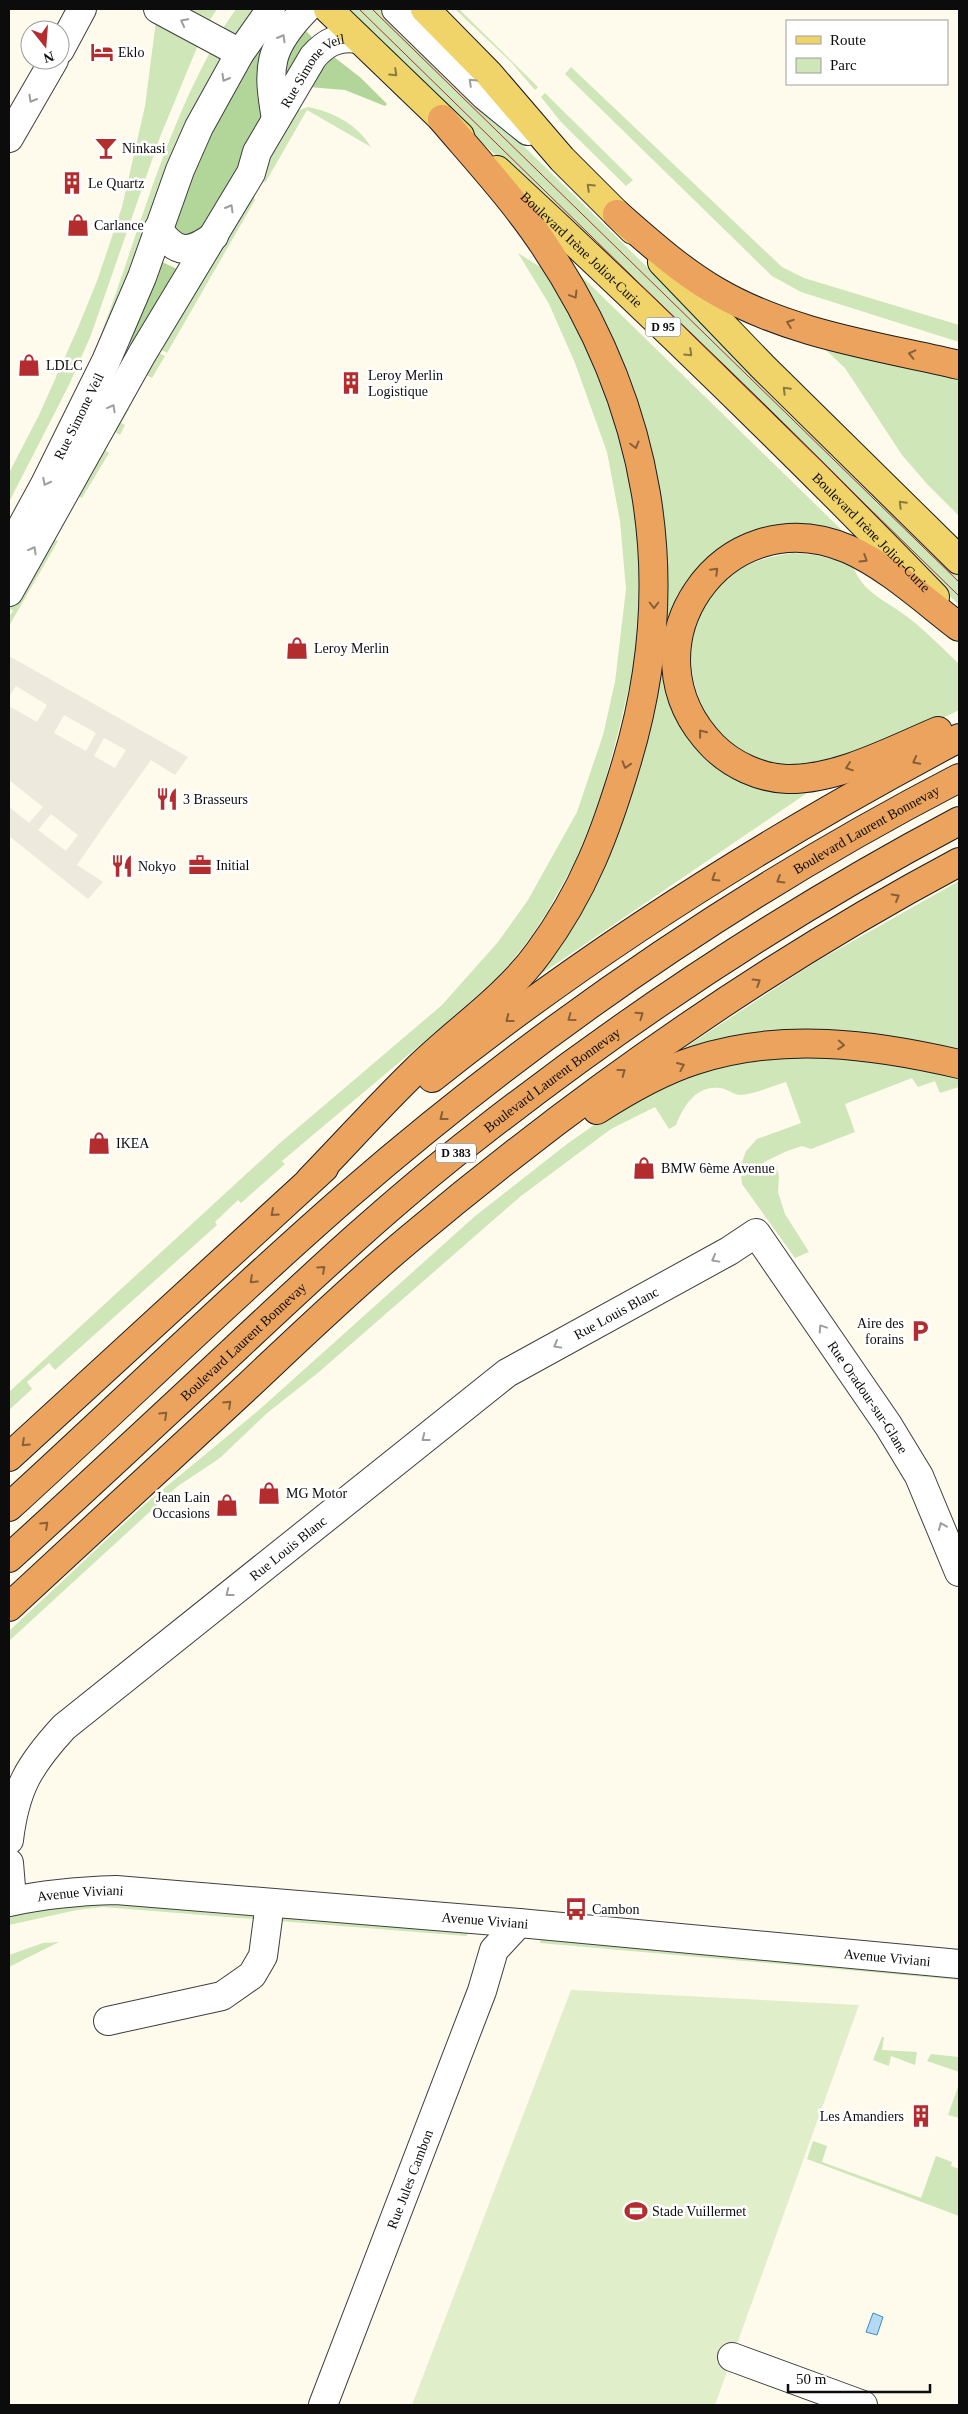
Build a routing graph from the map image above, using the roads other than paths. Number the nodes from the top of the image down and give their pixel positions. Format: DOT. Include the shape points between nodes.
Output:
graph roads {
  1 [pos="82,9"];
  2 [pos="158,9"];
  3 [pos="272,9"];
  4 [pos="306,9"];
  5 [pos="328,9"];
  6 [pos="396,9"];
  7 [pos="424,9"];
  8 [pos="70,31"];
  9 [pos="358,39"];
  10 [pos="240,53"];
  11 [pos="48,70"];
  12 [pos="276,119"];
  13 [pos="442,119"];
  14 [pos="9,138"];
  15 [pos="562,160"];
  16 [pos="618,214"];
  17 [pos="158,229"];
  18 [pos="214,236"];
  19 [pos="142,277"];
  20 [pos="959,365"];
  21 [pos="130,376"];
  22 [pos="9,550"];
  23 [pos="959,560"];
  24 [pos="9,592"];
  25 [pos="959,622"];
  26 [pos="959,627"];
  27 [pos="959,727"];
  28 [pos="959,778"];
  29 [pos="959,821"];
  30 [pos="959,862"];
  31 [pos="959,1064"];
  32 [pos="310,1180"];
  33 [pos="756,1233"];
  34 [pos="405,1243"];
  35 [pos="151,1327"];
  36 [pos="9,1432"];
  37 [pos="9,1458"];
  38 [pos="9,1507"];
  39 [pos="9,1558"];
  40 [pos="959,1572"];
  41 [pos="9,1607"];
  42 [pos="9,1840"];
  43 [pos="9,1863"];
  44 [pos="9,1892"];
  45 [pos="9,1902"];
  46 [pos="270,1903"];
  47 [pos="478,1920"];
  48 [pos="519,1923"];
  49 [pos="494,1950"];
  50 [pos="959,1964"];
  51 [pos="108,2021"];
  52 [pos="732,2357"];
  53 [pos="323,2405"];
  54 [pos="863,2405"];
  1 -- 8 [label="street"];
  10 -- 2 [label="street, one-way"];
  3 -- 10 [label="street, Rue Simone Veil"];
  12 -- 4 [label="street, Rue Simone Veil, one-way" via="270,84 275,51 285,31"];
  5 -- 9 [label="main road, Boulevard Irène Joliot-Curie / D 95"];
  15 -- 6 [label="street, one-way" via="485,96"];
  7 -- 15 [label="main road" via="489,74"];
  9 -- 12 [label="street, Rue Simone Veil" via="345,37 322,46 312,56"];
  9 -- 13 [label="main road, Boulevard Irène Joliot-Curie / D 95, one-way"];
  10 -- 17 [label="street, Rue Simone Veil, one-way" via="199,127"];
  11 -- 14 [label="street, one-way"];
  18 -- 12 [label="street, Rue Simone Veil, one-way"];
  13 -- 25 [label="main road, Boulevard Irène Joliot-Curie / D 95, one-way" via="605,270 862,522"];
  13 -- 32 [label="highway, one-way" via="505,193 544,246 583,309 609,363 641,466 650,516 654,621 649,666 636,732 610,816 582,885 557,928 509,986 415,1070"];
  16 -- 15 [label="main road, one-way"];
  20 -- 16 [label="highway, one-way" via="817,332 763,313 694,277"];
  23 -- 16 [label="main road, one-way" via="763,367"];
  17 -- 18 [label="street" via="174,247 182,250 198,246"];
  17 -- 19 [label="street, Rue Simone Veil"];
  18 -- 21 [label="street, Rue Simone Veil"];
  19 -- 21 [label="street, Rue Simone Veil" via="119,361 120,367"];
  19 -- 22 [label="street, Rue Simone Veil, one-way" via="106,361"];
  24 -- 21 [label="street, Rue Simone Veil, one-way"];
  27 -- 26 [label="highway, one-way" via="836,771 787,779 763,775 720,753 693,720 680,690 676,656 682,619 700,586 718,566 739,551 760,542 782,538 824,541 848,549 899,581"];
  27 -- 32 [label="highway, one-way" via="608,948 444,1070"];
  28 -- 38 [label="highway, Boulevard Laurent Bonnevay / D 383, one-way" via="849,838 722,914 571,1018 348,1195"];
  39 -- 29 [label="highway, Boulevard Laurent Bonnevay / D 383, one-way" via="286,1301 476,1137 595,1048 708,970 817,901"];
  34 -- 30 [label="highway, one-way" via="478,1182 637,1061 865,914"];
  34 -- 31 [label="highway, one-way" via="609,1102 695,1060 769,1044 812,1043 866,1046"];
  32 -- 35 [label="highway, one-way"];
  40 -- 33 [label="street, Rue Oradour-sur-Glane, one-way" via="919,1476 888,1425"];
  33 -- 42 [label="street, Rue Louis Blanc, one-way" via="507,1373 64,1727 38,1755 17,1795"];
  41 -- 34 [label="highway, one-way"];
  35 -- 36 [label="highway"];
  35 -- 37 [label="highway, one-way"];
  43 -- 44 [label="street"];
  45 -- 46 [label="street, Avenue Viviani" via="81,1890 116,1890"];
  46 -- 47 [label="street, Avenue Viviani"];
  46 -- 51 [label="street" via="263,1956 252,1975 222,1996"];
  47 -- 48 [label="street, Avenue Viviani"];
  47 -- 49 [label="street"];
  48 -- 49 [label="street, Rue Jules Cambon"];
  48 -- 50 [label="street, Avenue Viviani"];
  49 -- 53 [label="street, Rue Jules Cambon" via="488,1976"];
  52 -- 54 [label="street"];
}
